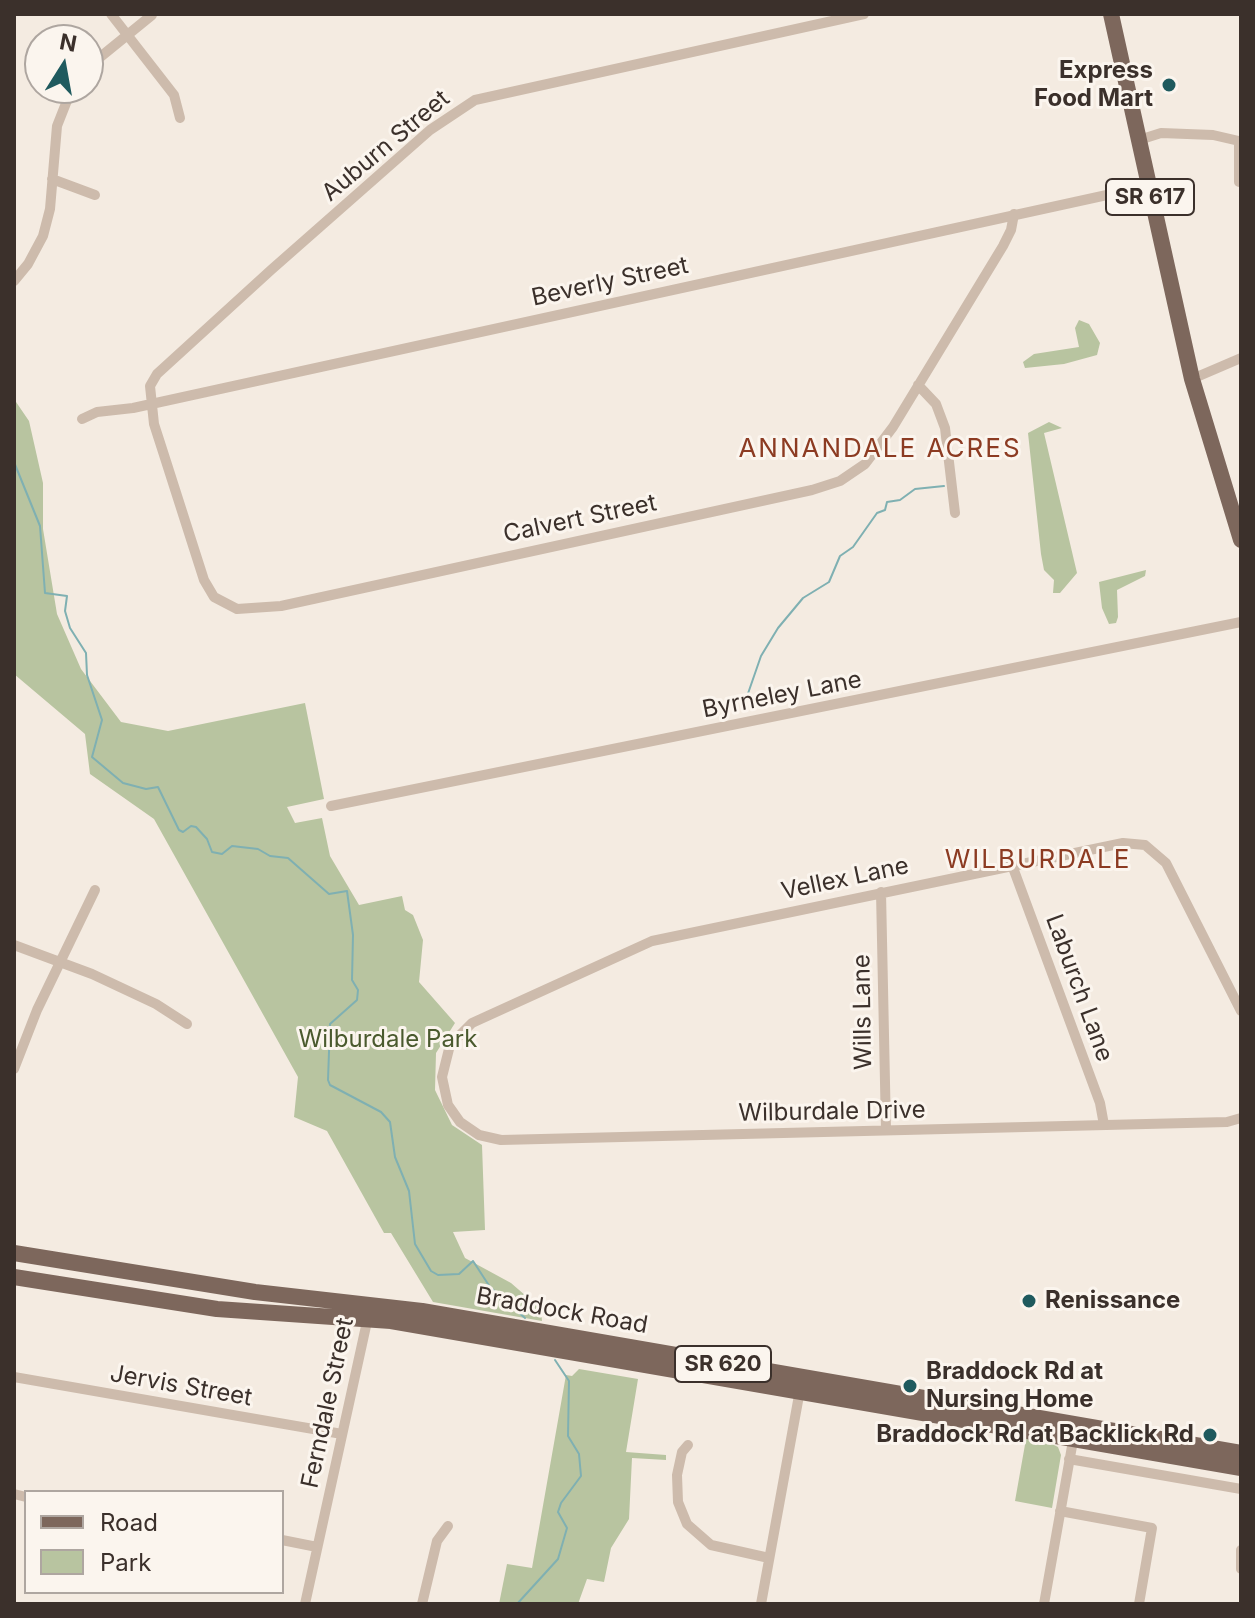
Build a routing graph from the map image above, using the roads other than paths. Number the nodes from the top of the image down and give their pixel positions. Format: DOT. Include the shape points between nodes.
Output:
graph roads {
  1 [pos="111,14"];
  2 [pos="864,14"];
  3 [pos="1111,14"];
  4 [pos="152,15"];
  5 [pos="128,35"];
  6 [pos="104,54"];
  7 [pos="66,104"];
  8 [pos="180,118"];
  9 [pos="1139,140"];
  10 [pos="52,179"];
  11 [pos="1239,182"];
  12 [pos="1148,186"];
  13 [pos="95,195"];
  14 [pos="1014,214"];
  15 [pos="14,281"];
  16 [pos="1241,358"];
  17 [pos="1192,379"];
  18 [pos="918,385"];
  19 [pos="150,403"];
  20 [pos="82,419"];
  21 [pos="955,513"];
  22 [pos="1241,540"];
  23 [pos="1241,622"];
  24 [pos="331,806"];
  25 [pos="1012,865"];
  26 [pos="95,890"];
  27 [pos="881,892"];
  28 [pos="14,945"];
  29 [pos="59,962"];
  30 [pos="1238,998"];
  31 [pos="1241,1011"];
  32 [pos="187,1024"];
  33 [pos="14,1069"];
  34 [pos="444,1095"];
  35 [pos="1241,1118"];
  36 [pos="1104,1125"];
  37 [pos="886,1130"];
  38 [pos="14,1253"];
  39 [pos="14,1277"];
  40 [pos="369,1311"];
  41 [pos="14,1377"];
  42 [pos="798,1384"];
  43 [pos="1074,1432"];
  44 [pos="342,1434"];
  45 [pos="688,1445"];
  46 [pos="1241,1453"];
  47 [pos="1069,1459"];
  48 [pos="1241,1468"];
  49 [pos="1241,1489"];
  50 [pos="1060,1511"];
  51 [pos="448,1526"];
  52 [pos="284,1540"];
  53 [pos="317,1547"];
  54 [pos="1241,1550"];
  55 [pos="769,1558"];
  56 [pos="1241,1569"];
  57 [pos="305,1604"];
  58 [pos="422,1604"];
  59 [pos="761,1604"];
  60 [pos="1044,1604"];
  61 [pos="1139,1604"];
  1 -- 5 [label="street"];
  2 -- 19 [label="street, Auburn Street" via="466,104 430,130 157,374"];
  3 -- 9 [label="main road, SR 617"];
  4 -- 5 [label="street"];
  5 -- 6 [label="street"];
  5 -- 8 [label="street" via="174,95"];
  7 -- 10 [label="street" via="57,126"];
  9 -- 11 [label="street" via="1161,133 1239,141"];
  9 -- 12 [label="main road, SR 617"];
  10 -- 13 [label="street"];
  10 -- 15 [label="street" via="43,236"];
  12 -- 14 [label="street, Beverly Street"];
  12 -- 17 [label="main road, SR 617"];
  14 -- 18 [label="street, Calvert Street" via="1003,246"];
  14 -- 19 [label="street, Beverly Street"];
  16 -- 17 [label="street"];
  17 -- 22 [label="main road, SR 617"];
  18 -- 19 [label="street, Calvert Street" via="876,452 853,473 827,486 247,610 221,603 204,580"];
  18 -- 21 [label="street" via="936,404 945,428"];
  19 -- 20 [label="street, Beverly Street"];
  23 -- 24 [label="street, Byrneley Lane"];
  25 -- 27 [label="street, Vellex Lane"];
  25 -- 30 [label="street, Vellex Lane" via="1123,843 1153,850 1171,871"];
  25 -- 36 [label="street, Laburch Lane"];
  26 -- 29 [label="street"];
  27 -- 34 [label="street, Vellex Lane" via="676,933 544,988 472,1023 457,1036 443,1066"];
  27 -- 37 [label="street, Wills Lane"];
  28 -- 29 [label="street"];
  29 -- 32 [label="street" via="156,1004"];
  29 -- 33 [label="street"];
  30 -- 31 [label="street"];
  34 -- 37 [label="street, Wilburdale Drive" via="453,1114 470,1129 501,1140"];
  35 -- 36 [label="street, Wilburdale Drive"];
  36 -- 37 [label="street, Wilburdale Drive"];
  38 -- 40 [label="main road, Braddock Road / SR 620"];
  39 -- 40 [label="main road, Braddock Road / SR 620" via="217,1309"];
  40 -- 42 [label="main road, Braddock Road / SR 620"];
  40 -- 44 [label="street, Ferndale Street"];
  41 -- 44 [label="street, Jervis Street"];
  42 -- 43 [label="main road, Braddock Road / SR 620"];
  42 -- 55 [label="street"];
  43 -- 46 [label="main road, Braddock Road / SR 620"];
  43 -- 47 [label="street"];
  43 -- 48 [label="main road, Braddock Road / SR 620"];
  44 -- 53 [label="street, Ferndale Street"];
  45 -- 55 [label="street" via="677,1483 687,1524 711,1545"];
  47 -- 49 [label="street"];
  47 -- 50 [label="street"];
  50 -- 60 [label="street"];
  50 -- 61 [label="street" via="1152,1528"];
  51 -- 58 [label="street" via="437,1541"];
  52 -- 53 [label="street"];
  53 -- 57 [label="street, Ferndale Street"];
  54 -- 56 [label="street"];
  55 -- 59 [label="street"];
}
